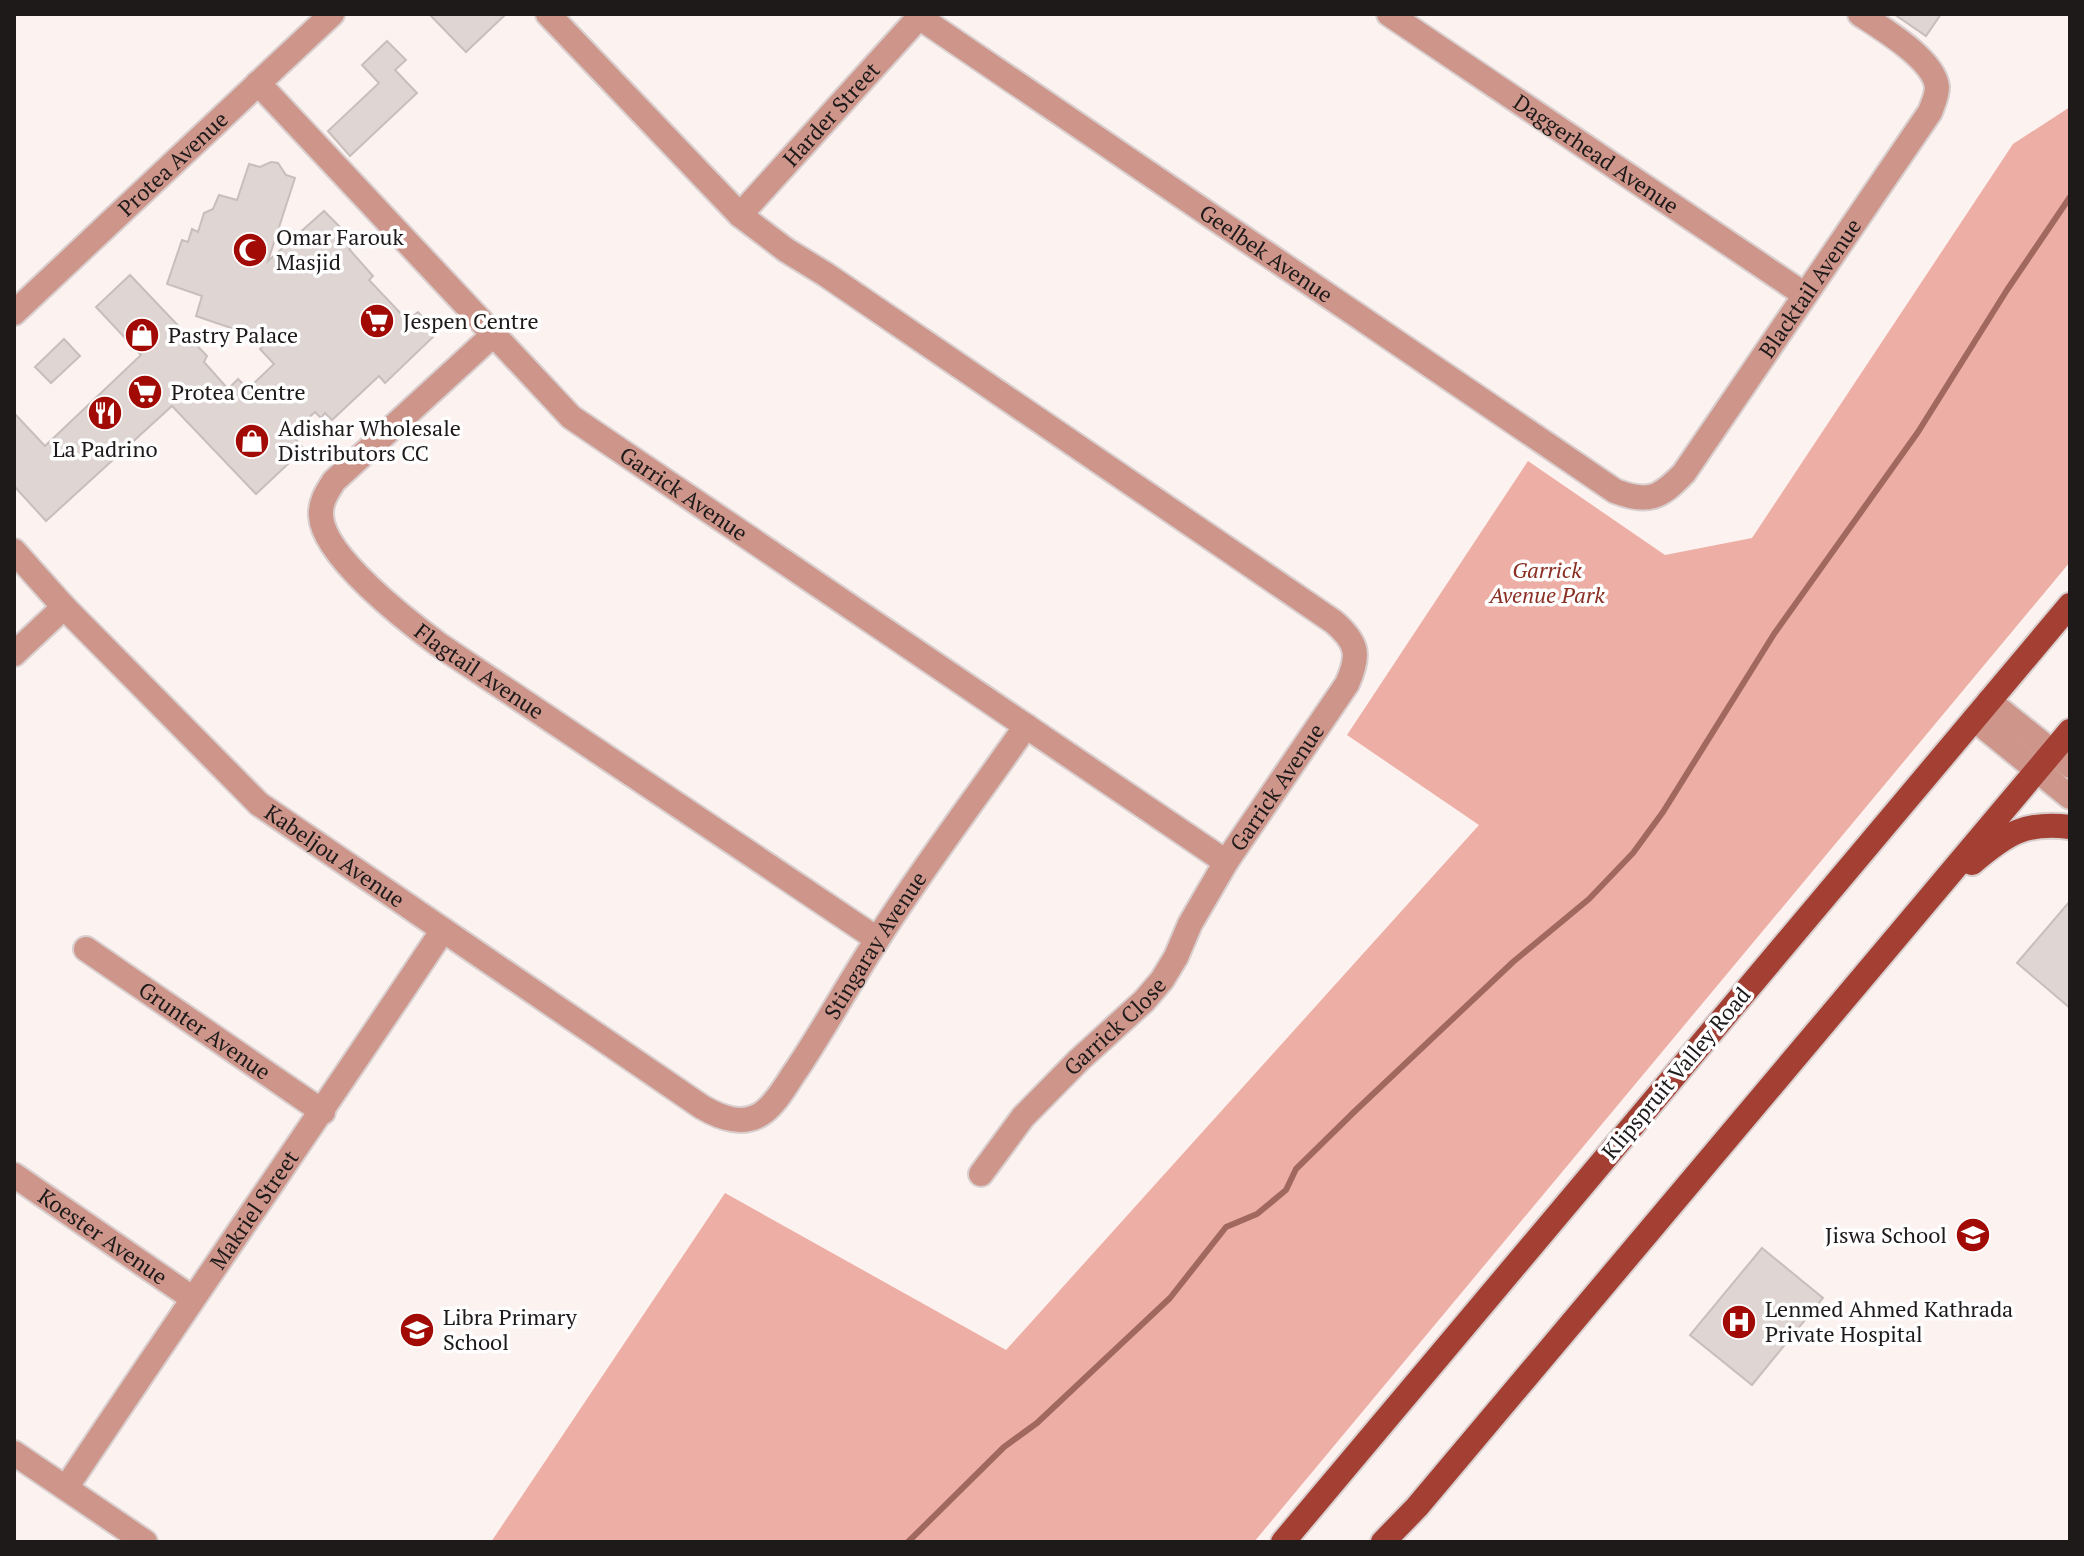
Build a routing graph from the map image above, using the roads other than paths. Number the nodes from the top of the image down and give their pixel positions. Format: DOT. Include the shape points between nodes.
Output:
graph roads {
  1 [pos="332,14"];
  2 [pos="548,14"];
  3 [pos="1389,14"];
  4 [pos="1860,14"];
  5 [pos="920,16"];
  6 [pos="258,83"];
  7 [pos="740,215"];
  8 [pos="1805,295"];
  9 [pos="14,313"];
  10 [pos="493,335"];
  11 [pos="1615,491"];
  12 [pos="14,551"];
  13 [pos="2070,605"];
  14 [pos="64,607"];
  15 [pos="14,654"];
  16 [pos="1981,710"];
  17 [pos="1026,726"];
  18 [pos="2070,731"];
  19 [pos="2053,762"];
  20 [pos="2070,797"];
  21 [pos="2070,827"];
  22 [pos="1226,862"];
  23 [pos="1928,900"];
  24 [pos="443,930"];
  25 [pos="877,939"];
  26 [pos="86,949"];
  27 [pos="702,1107"];
  28 [pos="323,1112"];
  29 [pos="981,1174"];
  30 [pos="14,1175"];
  31 [pos="192,1298"];
  32 [pos="14,1453"];
  33 [pos="66,1488"];
  34 [pos="145,1542"];
  35 [pos="1283,1542"];
  36 [pos="1383,1542"];
  1 -- 6 [label="street, Protea Avenue"];
  2 -- 7 [label="street, Garrick Avenue"];
  3 -- 8 [label="street, Daggerhead Avenue"];
  4 -- 8 [label="street, Blacktail Avenue" via="1897,38 1928,68 1937,89 1935,100"];
  5 -- 7 [label="street, Harder Street"];
  5 -- 11 [label="street, Geelbek Avenue"];
  6 -- 9 [label="street, Protea Avenue"];
  6 -- 10 [label="street, Garrick Avenue"];
  7 -- 22 [label="street, Garrick Avenue" via="1349,636 1355,658 1347,684"];
  8 -- 11 [label="street, Blacktail Avenue" via="1670,488 1648,498"];
  10 -- 17 [label="street, Garrick Avenue" via="584,427"];
  10 -- 25 [label="street, Flagtail Avenue" via="334,481 321,505 327,538 388,604 438,644"];
  12 -- 14 [label="street, Kabeljou Avenue"];
  13 -- 16 [label="main road, Klipspruit Valley Road"];
  14 -- 15 [label="street"];
  14 -- 24 [label="street, Kabeljou Avenue" via="259,804"];
  16 -- 19 [label="street"];
  16 -- 35 [label="main road, Klipspruit Valley Road"];
  17 -- 22 [label="street, Garrick Avenue"];
  17 -- 25 [label="street, Stingaray Avenue"];
  18 -- 19 [label="main road"];
  19 -- 20 [label="street"];
  19 -- 23 [label="main road"];
  21 -- 23 [label="main road" via="2030,826 2011,832"];
  22 -- 29 [label="street, Garrick Close" via="1162,980 1023,1117"];
  23 -- 36 [label="main road"];
  24 -- 27 [label="street, Kabeljou Avenue"];
  24 -- 28 [label="street, Makriel Street"];
  25 -- 27 [label="street, Stingaray Avenue" via="832,1017 766,1111 731,1120"];
  26 -- 28 [label="street, Grunter Avenue"];
  28 -- 31 [label="street, Makriel Street"];
  30 -- 31 [label="street, Koester Avenue"];
  31 -- 33 [label="street, Makriel Street"];
  32 -- 33 [label="street"];
  33 -- 34 [label="street"];
}
